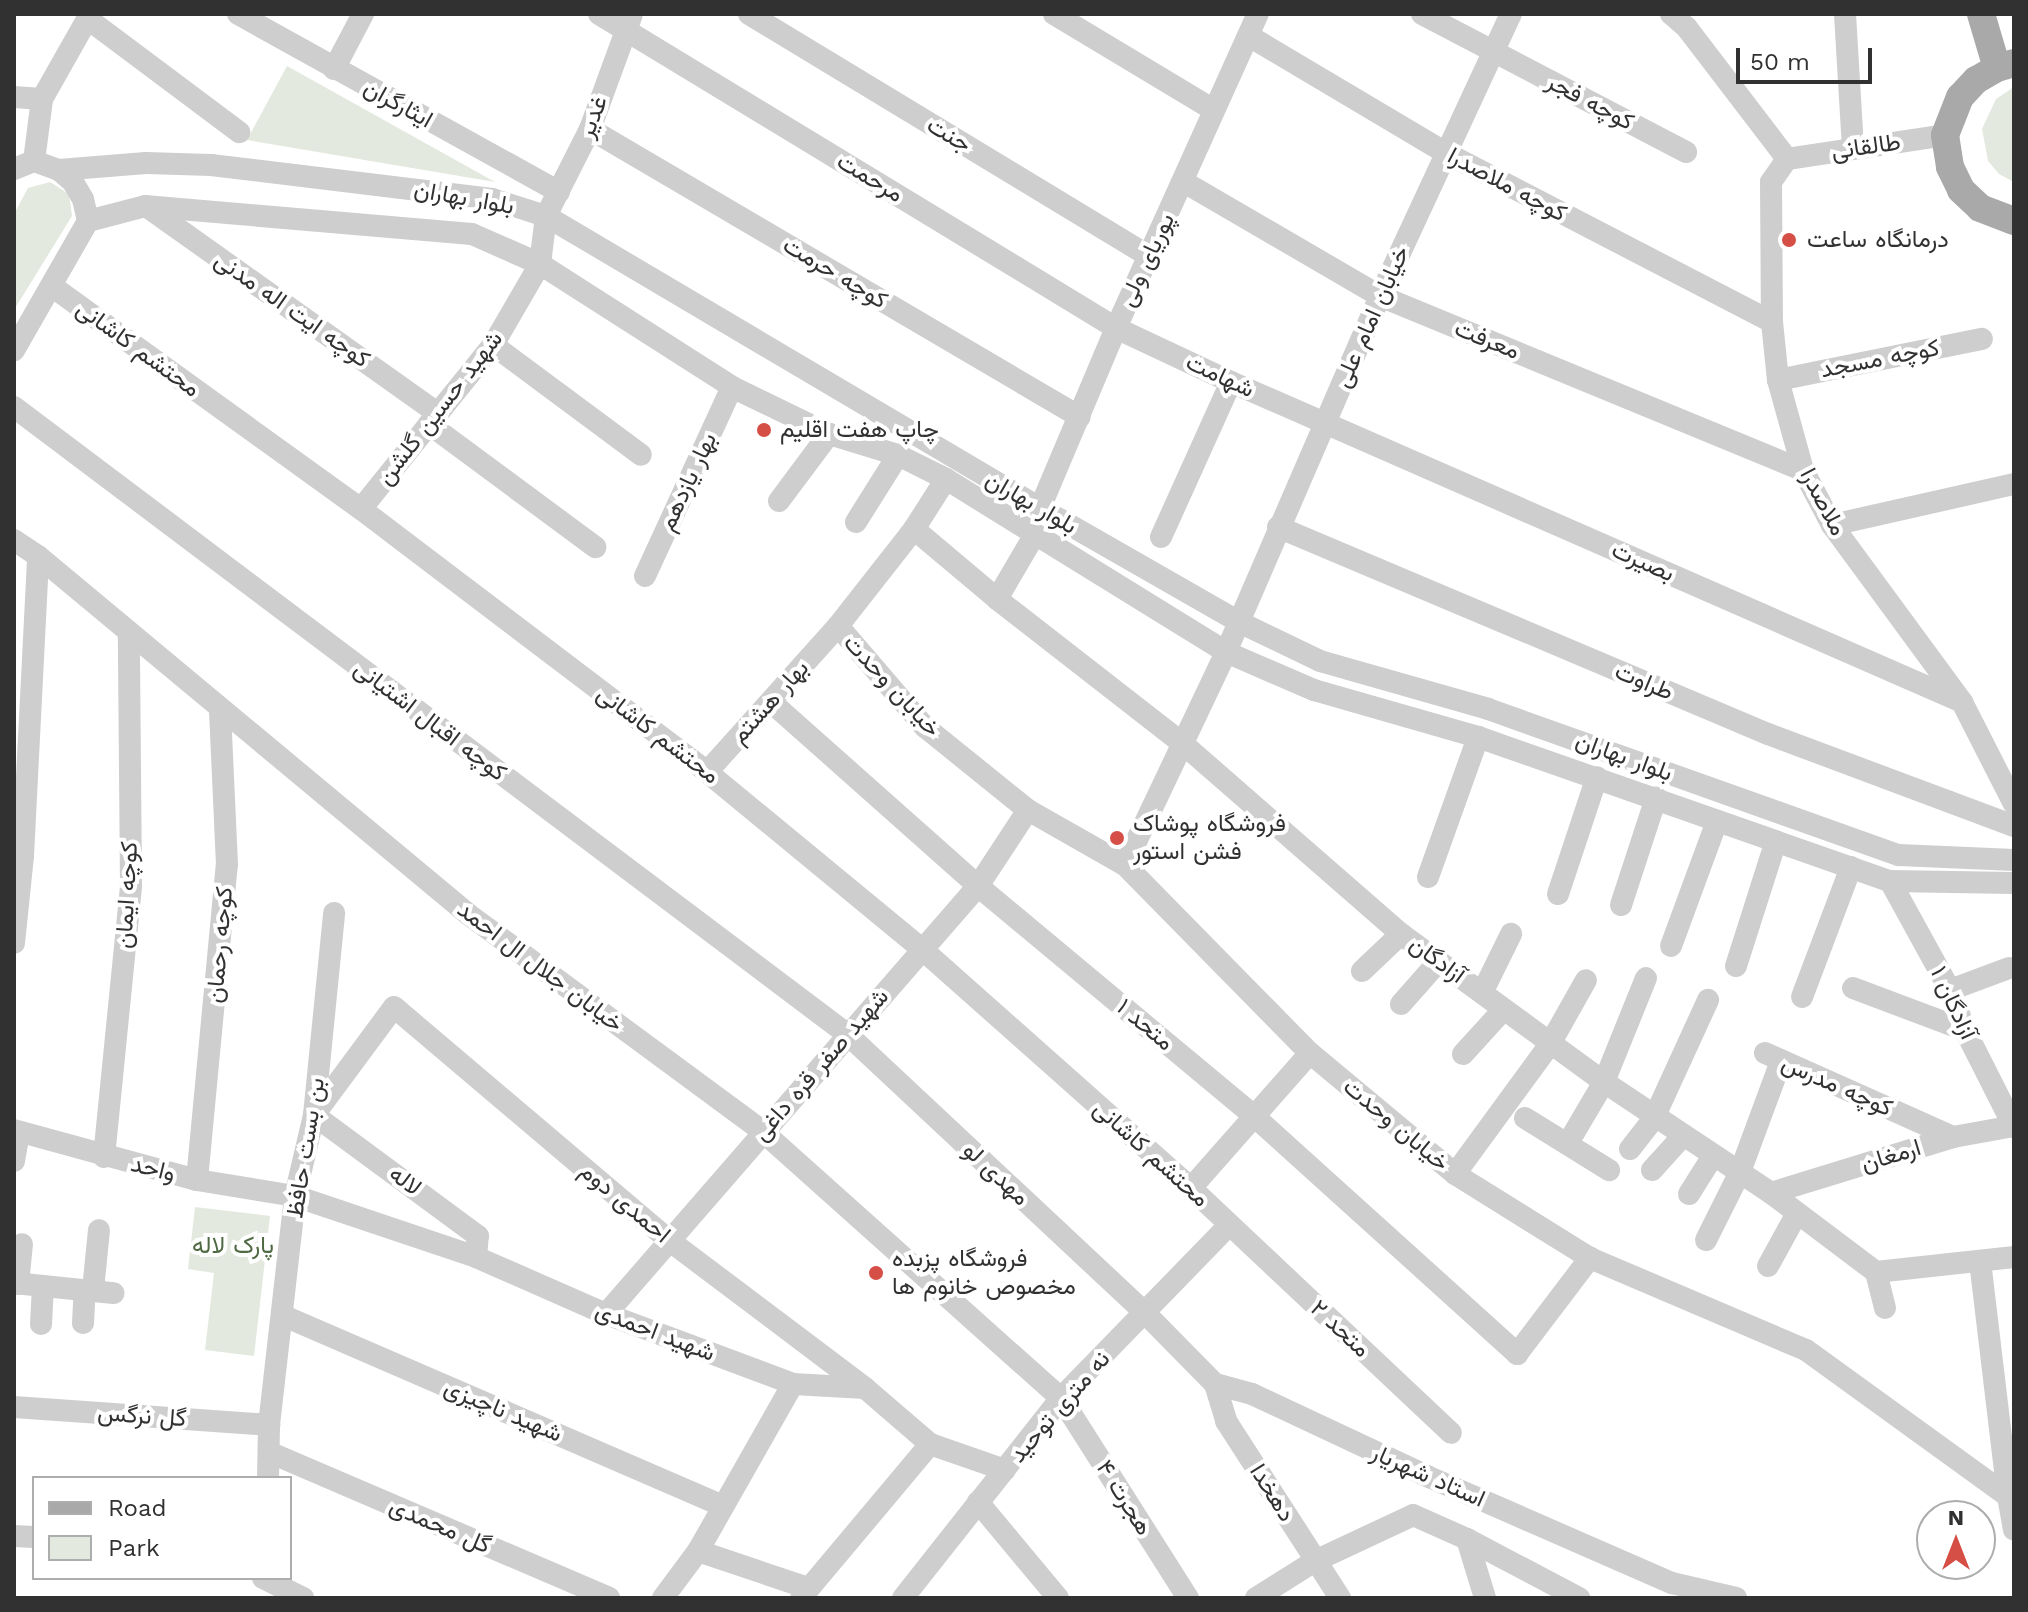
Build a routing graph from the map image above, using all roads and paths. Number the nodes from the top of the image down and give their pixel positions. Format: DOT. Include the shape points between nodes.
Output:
graph roads {
  1 [pos="238,14"];
  2 [pos="363,14"];
  3 [pos="599,14"];
  4 [pos="749,14"];
  5 [pos="1054,14"];
  6 [pos="1258,14"];
  7 [pos="1422,14"];
  8 [pos="1511,14"];
  9 [pos="1671,14"];
  10 [pos="1845,14"];
  11 [pos="1981,14"];
  12 [pos="89,16"];
  13 [pos="628,21"];
  14 [pos="1249,36"];
  15 [pos="1494,51"];
  16 [pos="2005,66"];
  17 [pos="334,69"];
  18 [pos="14,97"];
  19 [pos="42,99"];
  20 [pos="1212,109"];
  21 [pos="590,129"];
  22 [pos="239,132"];
  23 [pos="1945,135"];
  24 [pos="1853,149"];
  25 [pos="1686,152"];
  26 [pos="1448,154"];
  27 [pos="1787,159"];
  28 [pos="24,165"];
  29 [pos="59,170"];
  30 [pos="1184,182"];
  31 [pos="559,192"];
  32 [pos="145,206"];
  33 [pos="546,216"];
  34 [pos="88,221"];
  35 [pos="2014,221"];
  36 [pos="1149,256"];
  37 [pos="540,264"];
  38 [pos="53,287"];
  39 [pos="1380,296"];
  40 [pos="1772,322"];
  41 [pos="1116,328"];
  42 [pos="1982,339"];
  43 [pos="493,345"];
  44 [pos="14,350"];
  45 [pos="1778,380"];
  46 [pos="1231,382"];
  47 [pos="732,387"];
  48 [pos="14,407"];
  49 [pos="1080,417"];
  50 [pos="434,419"];
  51 [pos="1324,423"];
  52 [pos="829,434"];
  53 [pos="641,455"];
  54 [pos="898,455"];
  55 [pos="1803,470"];
  56 [pos="946,479"];
  57 [pos="2014,484"];
  58 [pos="779,501"];
  59 [pos="1040,508"];
  60 [pos="361,509"];
  61 [pos="856,522"];
  62 [pos="1832,525"];
  63 [pos="1278,527"];
  64 [pos="914,529"];
  65 [pos="1034,536"];
  66 [pos="1161,537"];
  67 [pos="14,540"];
  68 [pos="595,547"];
  69 [pos="38,556"];
  70 [pos="645,576"];
  71 [pos="997,599"];
  72 [pos="1237,621"];
  73 [pos="838,626"];
  74 [pos="129,632"];
  75 [pos="1226,652"];
  76 [pos="771,702"];
  77 [pos="1962,702"];
  78 [pos="220,710"];
  79 [pos="1478,737"];
  80 [pos="1182,743"];
  81 [pos="707,772"];
  82 [pos="1597,777"];
  83 [pos="1656,798"];
  84 [pos="2014,804"];
  85 [pos="1028,810"];
  86 [pos="1717,821"];
  87 [pos="2014,826"];
  88 [pos="1776,841"];
  89 [pos="2014,860"];
  90 [pos="1125,865"];
  91 [pos="1851,867"];
  92 [pos="1428,877"];
  93 [pos="1890,881"];
  94 [pos="2014,883"];
  95 [pos="978,886"];
  96 [pos="1558,894"];
  97 [pos="1621,905"];
  98 [pos="334,913"];
  99 [pos="1401,934"];
  100 [pos="1511,934"];
  101 [pos="14,943"];
  102 [pos="1671,946"];
  103 [pos="923,950"];
  104 [pos="1439,961"];
  105 [pos="1736,966"];
  106 [pos="2009,968"];
  107 [pos="1362,971"];
  108 [pos="1646,978"];
  109 [pos="1586,980"];
  110 [pos="1853,988"];
  111 [pos="1950,990"];
  112 [pos="1482,993"];
  113 [pos="1802,997"];
  114 [pos="1708,1000"];
  115 [pos="1401,1004"];
  116 [pos="1503,1010"];
  117 [pos="1965,1030"];
  118 [pos="847,1034"];
  119 [pos="1550,1044"];
  120 [pos="1310,1053"];
  121 [pos="1463,1054"];
  122 [pos="1604,1082"];
  123 [pos="314,1115"];
  124 [pos="1254,1116"];
  125 [pos="1525,1118"];
  126 [pos="1654,1118"];
  127 [pos="2014,1126"];
  128 [pos="16,1131"];
  129 [pos="762,1131"];
  130 [pos="1682,1137"];
  131 [pos="1953,1137"];
  132 [pos="1568,1143"];
  133 [pos="1630,1149"];
  134 [pos="1713,1156"];
  135 [pos="104,1157"];
  136 [pos="14,1161"];
  137 [pos="1609,1170"];
  138 [pos="1652,1170"];
  139 [pos="1740,1172"];
  140 [pos="1455,1174"];
  141 [pos="197,1180"];
  142 [pos="1191,1188"];
  143 [pos="1771,1193"];
  144 [pos="1689,1194"];
  145 [pos="295,1196"];
  146 [pos="1796,1215"];
  147 [pos="1228,1226"];
  148 [pos="99,1230"];
  149 [pos="1706,1240"];
  150 [pos="670,1241"];
  151 [pos="22,1244"];
  152 [pos="476,1257"];
  153 [pos="2014,1257"];
  154 [pos="1590,1258"];
  155 [pos="1980,1261"];
  156 [pos="1768,1266"];
  157 [pos="1876,1272"];
  158 [pos="16,1283"];
  159 [pos="43,1286"];
  160 [pos="97,1291"];
  161 [pos="1885,1308"];
  162 [pos="1145,1313"];
  163 [pos="606,1314"];
  164 [pos="284,1316"];
  165 [pos="83,1323"];
  166 [pos="41,1324"];
  167 [pos="793,1384"];
  168 [pos="1215,1384"];
  169 [pos="865,1388"];
  170 [pos="1061,1398"];
  171 [pos="14,1407"];
  172 [pos="269,1425"];
  173 [pos="1451,1433"];
  174 [pos="930,1444"];
  175 [pos="271,1453"];
  176 [pos="1005,1470"];
  177 [pos="268,1476"];
  178 [pos="2008,1496"];
  179 [pos="978,1502"];
  180 [pos="723,1506"];
  181 [pos="2014,1529"];
  182 [pos="1467,1539"];
  183 [pos="698,1551"];
  184 [pos="1315,1561"];
  185 [pos="265,1580"];
  186 [pos="805,1593"];
  187 [pos="303,1598"];
  188 [pos="609,1598"];
  189 [pos="663,1598"];
  190 [pos="903,1598"];
  191 [pos="1058,1598"];
  192 [pos="1188,1598"];
  193 [pos="1256,1598"];
  194 [pos="1340,1598"];
  195 [pos="1485,1598"];
  196 [pos="1579,1598"];
  197 [pos="1736,1598"];
  1 -- 17 [label="street, ایثارگران"];
  2 -- 17 [label="street"];
  3 -- 13 [label="street, مرحمت"];
  4 -- 36 [label="street, جنت"];
  5 -- 20 [label="street"];
  6 -- 14 [label="street, پوریای ولی"];
  7 -- 15 [label="street, کوچه فجر"];
  8 -- 15 [label="street, خیابان امام علی"];
  9 -- 27 [label="street"];
  10 -- 24 [label="street"];
  11 -- 16 [label="main road"];
  12 -- 19 [label="street"];
  12 -- 22 [label="street"];
  13 -- 21 [label="street, غدیر"];
  13 -- 41 [label="street, مرحمت"];
  14 -- 20 [label="street, پوریای ولی"];
  14 -- 26 [label="street, کوچه ملاصدرا"];
  15 -- 25 [label="street, کوچه فجر"];
  15 -- 26 [label="street, خیابان امام علی"];
  16 -- 23 [label="main road" via="1976,80 1960,97"];
  17 -- 31 [label="street, ایثارگران"];
  18 -- 19 [label="street"];
  19 -- 28 [label="street"];
  20 -- 30 [label="street, پوریای ولی"];
  21 -- 31 [label="street, غدیر"];
  21 -- 49 [label="street, کوچه حرمت"];
  23 -- 24 [label="street, طالقانی"];
  23 -- 35 [label="main road" via="1950,167 1961,190 1980,208"];
  24 -- 27 [label="street, طالقانی"];
  26 -- 39 [label="street, خیابان امام علی"];
  26 -- 40 [label="street, کوچه ملاصدرا"];
  27 -- 40 [label="street, ملاصدرا" via="1771,182"];
  28 -- 29 [label="street"];
  29 -- 33 [label="street, بلوار بهاران" via="146,163 211,165 492,199"];
  29 -- 34 [label="street" via="83,199"];
  30 -- 36 [label="street, پوریای ولی"];
  30 -- 39 [label="street, معرفت"];
  31 -- 33 [label="street, غدیر"];
  32 -- 34 [label="street, بلوار بهاران"];
  32 -- 37 [label="street, بلوار بهاران" via="472,234"];
  32 -- 50 [label="street, کوچه ایت اله مدنی"];
  33 -- 37 [label="street"];
  33 -- 59 [label="street, بلوار بهاران"];
  34 -- 38 [label="street"];
  36 -- 41 [label="street, پوریای ولی"];
  37 -- 43 [label="street, شهید حسین گلشن"];
  37 -- 47 [label="street, بلوار بهاران"];
  38 -- 44 [label="street"];
  38 -- 60 [label="street, محتشم کاشانی"];
  39 -- 51 [label="street, خیابان امام علی"];
  39 -- 55 [label="street, معرفت"];
  40 -- 45 [label="street, ملاصدرا"];
  41 -- 46 [label="street, شهامت"];
  41 -- 49 [label="street, پوریای ولی"];
  42 -- 45 [label="street, کوچه مسجد"];
  43 -- 50 [label="street, شهید حسین گلشن"];
  43 -- 53 [label="street"];
  45 -- 55 [label="street, ملاصدرا"];
  46 -- 51 [label="street, شهامت"];
  46 -- 66 [label="street"];
  47 -- 52 [label="street, بلوار بهاران"];
  47 -- 70 [label="street, بهار یازدهم"];
  48 -- 118 [label="street, کوچه اقبال اشتیانی"];
  49 -- 59 [label="street, پوریای ولی"];
  50 -- 60 [label="street, شهید حسین گلشن"];
  50 -- 68 [label="street, کوچه ایت اله مدنی"];
  51 -- 63 [label="street, خیابان امام علی"];
  51 -- 77 [label="street, بصیرت"];
  52 -- 54 [label="street, بلوار بهاران"];
  52 -- 58 [label="street"];
  54 -- 56 [label="street, بلوار بهاران"];
  54 -- 61 [label="street"];
  55 -- 62 [label="street, ملاصدرا"];
  56 -- 64 [label="street, بهار هشتم"];
  56 -- 65 [label="street, بلوار بهاران"];
  57 -- 62 [label="street"];
  59 -- 72 [label="street, بلوار بهاران"];
  60 -- 81 [label="street, محتشم کاشانی"];
  62 -- 77 [label="street, ملاصدرا"];
  63 -- 72 [label="street, خیابان امام علی"];
  63 -- 87 [label="street, طراوت" via="1768,734"];
  64 -- 71 [label="street, آزادگان"];
  64 -- 73 [label="street, بهار هشتم"];
  65 -- 71 [label="street"];
  65 -- 75 [label="street, بلوار بهاران"];
  67 -- 69 [label="street, خیابان جلال ال احمد"];
  69 -- 74 [label="street, خیابان جلال ال احمد"];
  69 -- 101 [label="street"];
  71 -- 80 [label="street, آزادگان"];
  72 -- 75 [label="street, خیابان امام علی"];
  72 -- 89 [label="street, بلوار بهاران" via="1320,661 1488,709 1899,855"];
  73 -- 76 [label="street, بهار هشتم"];
  73 -- 85 [label="street, خیابان وحدت" via="925,727"];
  74 -- 78 [label="street, خیابان جلال ال احمد"];
  74 -- 135 [label="street, کوچه ایمان" via="131,885"];
  75 -- 79 [label="street, بلوار بهاران" via="1314,690"];
  75 -- 80 [label="street, خیابان امام علی"];
  76 -- 81 [label="street, بهار هشتم"];
  76 -- 95 [label="street, متحد ۱"];
  77 -- 84 [label="street, ملاصدرا"];
  78 -- 129 [label="street, خیابان جلال ال احمد" via="468,914"];
  78 -- 141 [label="street, کوچه رحمان" via="227,865"];
  79 -- 82 [label="street, بلوار بهاران"];
  79 -- 92 [label="street"];
  80 -- 90 [label="street, خیابان امام علی"];
  80 -- 99 [label="street, آزادگان"];
  81 -- 103 [label="street, محتشم کاشانی"];
  82 -- 83 [label="street, بلوار بهاران"];
  82 -- 96 [label="street"];
  83 -- 86 [label="street, بلوار بهاران"];
  83 -- 97 [label="street"];
  85 -- 90 [label="street, خیابان وحدت"];
  85 -- 95 [label="street, شهید صفر قره داغی"];
  86 -- 88 [label="street, بلوار بهاران"];
  86 -- 102 [label="street"];
  88 -- 91 [label="street, بلوار بهاران"];
  88 -- 105 [label="street"];
  90 -- 120 [label="street, خیابان وحدت"];
  91 -- 93 [label="street, بلوار بهاران"];
  91 -- 113 [label="street"];
  93 -- 94 [label="street, بلوار بهاران"];
  93 -- 111 [label="street, آزادگان ۱"];
  95 -- 103 [label="street, شهید صفر قره داغی"];
  95 -- 124 [label="street, متحد ۱"];
  98 -- 123 [label="street, بن بست حافظ"];
  99 -- 104 [label="street, آزادگان"];
  99 -- 107 [label="street"];
  100 -- 112 [label="street"];
  103 -- 118 [label="street, شهید صفر قره داغی"];
  103 -- 142 [label="street, محتشم کاشانی"];
  104 -- 112 [label="street, آزادگان"];
  104 -- 115 [label="street"];
  106 -- 111 [label="street"];
  108 -- 122 [label="street"];
  109 -- 119 [label="street"];
  110 -- 117 [label="street"];
  111 -- 117 [label="street, آزادگان ۱"];
  112 -- 116 [label="street, آزادگان"];
  114 -- 126 [label="street"];
  116 -- 119 [label="street, آزادگان"];
  116 -- 121 [label="street"];
  117 -- 127 [label="street, آزادگان ۱"];
  118 -- 129 [label="street, شهید صفر قره داغی"];
  118 -- 162 [label="street, مهدی لو"];
  119 -- 122 [label="street, آزادگان"];
  119 -- 140 [label="street"];
  120 -- 124 [label="street"];
  120 -- 140 [label="street, خیابان وحدت"];
  122 -- 126 [label="street, آزادگان"];
  122 -- 132 [label="street"];
  123 -- 145 [label="street, بن بست حافظ"];
  123 -- 150 [label="street, احمدی دوم" via="394,1007"];
  123 -- 152 [label="street, لاله" via="478,1236"];
  124 -- 142 [label="street"];
  124 -- 154 [label="street, متحد ۱" via="1517,1354"];
  125 -- 132 [label="street"];
  126 -- 130 [label="street, آزادگان"];
  126 -- 133 [label="street"];
  127 -- 131 [label="street, ارمغان"];
  128 -- 135 [label="street, واحد"];
  128 -- 136 [label="street"];
  129 -- 150 [label="street, شهید صفر قره داغی"];
  129 -- 170 [label="street, خیابان جلال ال احمد"];
  130 -- 134 [label="street, آزادگان"];
  130 -- 138 [label="street"];
  131 -- 139 [label="street, کوچه مدرس" via="1773,1057"];
  131 -- 143 [label="street, ارمغان"];
  132 -- 137 [label="street"];
  134 -- 139 [label="street, آزادگان"];
  134 -- 144 [label="street"];
  135 -- 141 [label="street, واحد"];
  139 -- 143 [label="street, آزادگان"];
  139 -- 149 [label="street"];
  140 -- 154 [label="street, خیابان وحدت"];
  141 -- 145 [label="street, واحد"];
  142 -- 147 [label="street, محتشم کاشانی"];
  143 -- 146 [label="street, آزادگان"];
  145 -- 152 [label="street, شهید احمدی"];
  145 -- 164 [label="street, بن بست حافظ"];
  146 -- 156 [label="street"];
  146 -- 157 [label="street, آزادگان"];
  147 -- 162 [label="street, نه متری توحید"];
  147 -- 173 [label="street, متحد ۲"];
  148 -- 160 [label="street"];
  150 -- 163 [label="street, شهید صفر قره داغی"];
  150 -- 169 [label="street, احمدی دوم"];
  151 -- 158 [label="street"];
  152 -- 163 [label="street, شهید احمدی"];
  153 -- 155 [label="street"];
  154 -- 178 [label="street, خیابان وحدت" via="1806,1350"];
  155 -- 157 [label="street"];
  155 -- 178 [label="street"];
  157 -- 161 [label="street"];
  158 -- 159 [label="street"];
  159 -- 160 [label="street"];
  159 -- 166 [label="street"];
  160 -- 165 [label="street"];
  162 -- 168 [label="street, استاد شهریار"];
  162 -- 170 [label="street, نه متری توحید"];
  163 -- 167 [label="street, شهید احمدی"];
  164 -- 172 [label="street, بن بست حافظ"];
  164 -- 180 [label="street, شهید ناچیزی"];
  167 -- 169 [label="street, شهید احمدی"];
  167 -- 180 [label="street"];
  168 -- 184 [label="street, دهخدا" via="1226,1421"];
  168 -- 197 [label="street, استاد شهریار" via="1252,1394 1672,1583"];
  169 -- 174 [label="street"];
  170 -- 176 [label="street, نه متری توحید"];
  170 -- 192 [label="street, هجرت ۴"];
  171 -- 172 [label="street, گل نرگس"];
  172 -- 175 [label="street, بن بست حافظ"];
  174 -- 176 [label="street"];
  174 -- 186 [label="street"];
  175 -- 177 [label="street, بن بست حافظ"];
  175 -- 188 [label="street, گل محمدی"];
  176 -- 179 [label="street, نه متری توحید"];
  178 -- 181 [label="street"];
  179 -- 190 [label="street, نه متری توحید"];
  179 -- 191 [label="street"];
  180 -- 183 [label="street"];
  182 -- 184 [label="street" via="1413,1515"];
  182 -- 195 [label="street"];
  182 -- 196 [label="street"];
  183 -- 186 [label="street"];
  183 -- 189 [label="street"];
  184 -- 193 [label="street"];
  184 -- 194 [label="street, دهخدا"];
  185 -- 187 [label="street"];
}
